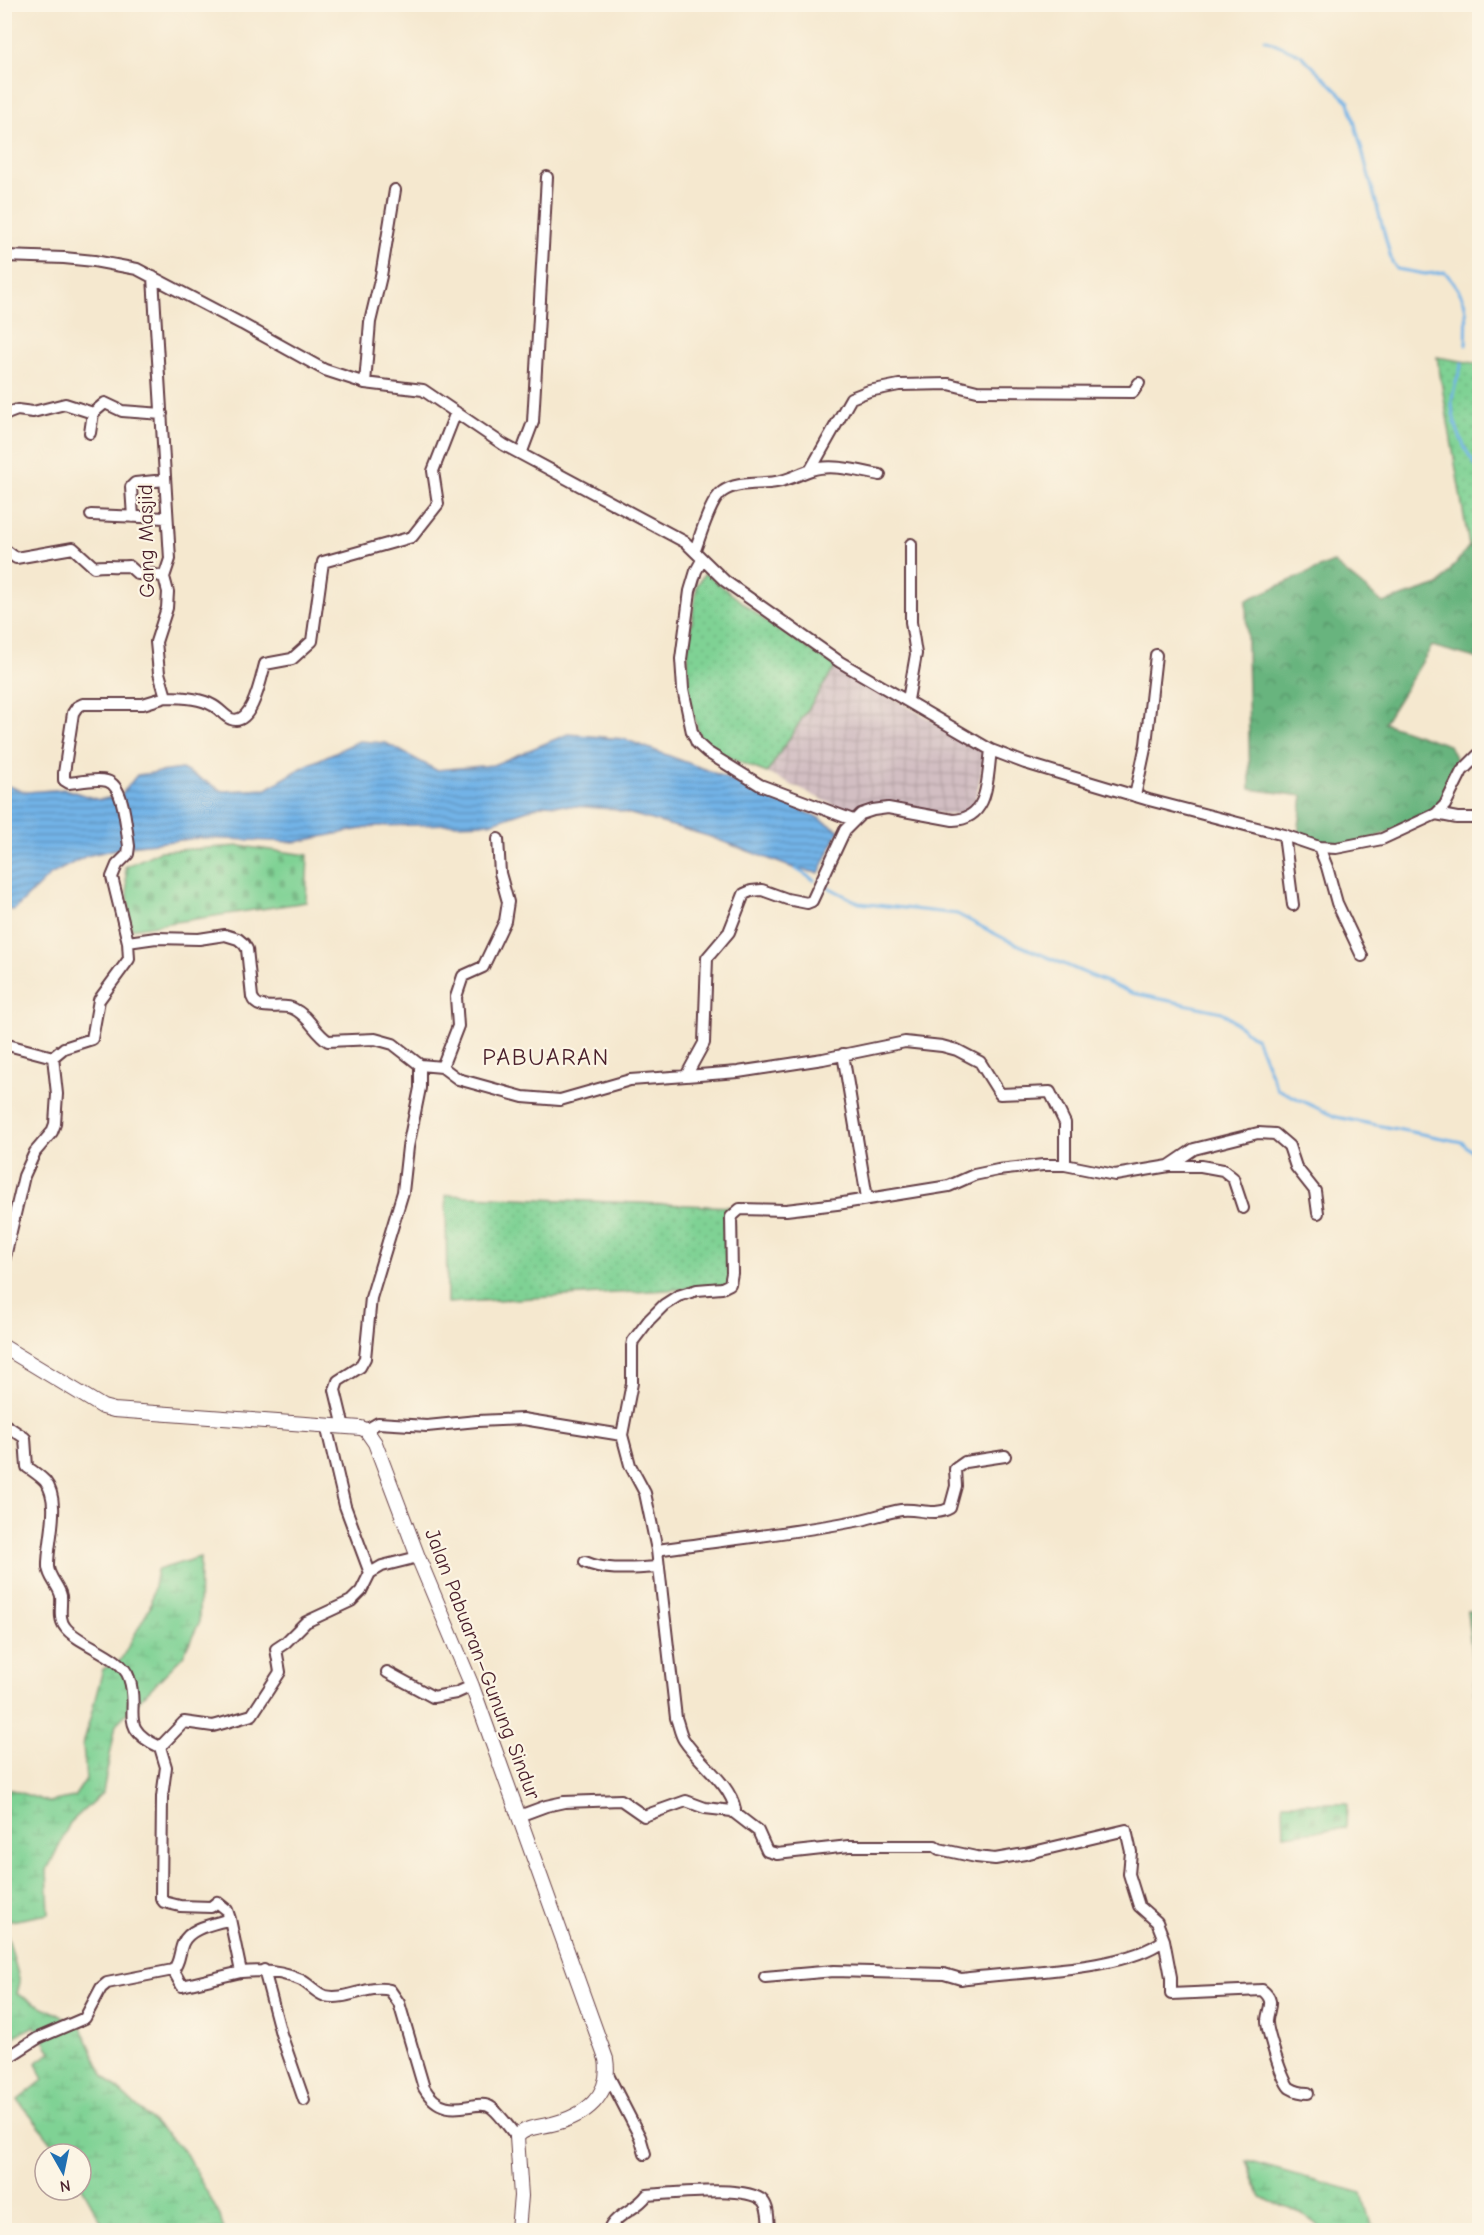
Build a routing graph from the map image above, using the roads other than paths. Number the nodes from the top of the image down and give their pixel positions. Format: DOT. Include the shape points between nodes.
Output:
graph roads {
  1 [pos="547,177"];
  2 [pos="395,190"];
  3 [pos="4,256"];
  4 [pos="153,277"];
  5 [pos="365,383"];
  6 [pos="1139,383"];
  7 [pos="456,412"];
  8 [pos="93,413"];
  9 [pos="162,414"];
  10 [pos="4,415"];
  11 [pos="90,433"];
  12 [pos="521,454"];
  13 [pos="812,470"];
  14 [pos="880,475"];
  15 [pos="165,480"];
  16 [pos="91,515"];
  17 [pos="133,517"];
  18 [pos="167,518"];
  19 [pos="911,544"];
  20 [pos="4,549"];
  21 [pos="695,550"];
  22 [pos="702,560"];
  23 [pos="164,577"];
  24 [pos="1156,655"];
  25 [pos="166,697"];
  26 [pos="908,700"];
  27 [pos="991,750"];
  28 [pos="1479,753"];
  29 [pos="1135,796"];
  30 [pos="1436,814"];
  31 [pos="1479,818"];
  32 [pos="853,820"];
  33 [pos="1284,835"];
  34 [pos="498,839"];
  35 [pos="1319,847"];
  36 [pos="1293,905"];
  37 [pos="128,942"];
  38 [pos="1362,956"];
  39 [pos="4,1044"];
  40 [pos="843,1054"];
  41 [pos="53,1057"];
  42 [pos="420,1065"];
  43 [pos="442,1067"];
  44 [pos="686,1076"];
  45 [pos="1065,1165"];
  46 [pos="1169,1166"];
  47 [pos="867,1198"];
  48 [pos="1243,1208"];
  49 [pos="1318,1213"];
  50 [pos="4,1262"];
  51 [pos="4,1347"];
  52 [pos="4,1424"];
  53 [pos="326,1425"];
  54 [pos="344,1427"];
  55 [pos="366,1430"];
  56 [pos="622,1435"];
  57 [pos="1005,1456"];
  58 [pos="657,1550"];
  59 [pos="418,1557"];
  60 [pos="585,1562"];
  61 [pos="659,1567"];
  62 [pos="370,1573"];
  63 [pos="387,1672"];
  64 [pos="472,1686"];
  65 [pos="160,1746"];
  66 [pos="732,1811"];
  67 [pos="519,1816"];
  68 [pos="230,1919"];
  69 [pos="1164,1940"];
  70 [pos="173,1970"];
  71 [pos="264,1970"];
  72 [pos="241,1972"];
  73 [pos="765,1977"];
  74 [pos="4,2060"];
  75 [pos="608,2075"];
  76 [pos="1308,2093"];
  77 [pos="304,2100"];
  78 [pos="517,2137"];
  79 [pos="645,2154"];
  80 [pos="769,2228"];
  81 [pos="518,2230"];
  82 [pos="609,2230"];
  1 -- 12 [label="street" via="533,422"];
  2 -- 5 [label="street" via="370,322"];
  3 -- 4 [label="street" via="94,261 136,269"];
  4 -- 5 [label="street" via="325,370"];
  4 -- 9 [label="street, Gang Masjid"];
  5 -- 7 [label="street" via="423,390"];
  6 -- 13 [label="street" via="1133,392 977,391 949,384 899,385 869,391 851,398"];
  7 -- 12 [label="street"];
  7 -- 25 [label="street" via="433,471 438,504 412,537 323,562 312,641 292,659 265,664 245,717 237,720 211,704"];
  8 -- 9 [label="street" via="105,403 122,411"];
  8 -- 10 [label="street" via="65,404"];
  8 -- 11 [label="street"];
  9 -- 15 [label="street, Gang Masjid"];
  12 -- 21 [label="street"];
  13 -- 14 [label="street" via="838,468"];
  13 -- 21 [label="street" via="775,483 742,484 723,491 716,498"];
  15 -- 17 [label="street" via="135,483 131,487"];
  15 -- 18 [label="street, Gang Masjid"];
  16 -- 17 [label="street"];
  17 -- 18 [label="street"];
  18 -- 23 [label="street, Gang Masjid" via="170,559"];
  19 -- 26 [label="street" via="911,622 916,654"];
  20 -- 23 [label="street" via="16,558 73,548 94,567 129,566 138,574"];
  21 -- 22 [label="street"];
  22 -- 26 [label="street" via="725,581 840,662"];
  22 -- 32 [label="street" via="690,591 681,659 683,689 696,743 760,785"];
  23 -- 25 [label="street, Gang Masjid" via="167,608 156,642"];
  24 -- 29 [label="street" via="1146,744"];
  25 -- 37 [label="street" via="143,704 78,707 73,713 63,772 69,783 111,782 121,795 129,846 112,877"];
  26 -- 27 [label="street"];
  27 -- 29 [label="street"];
  27 -- 32 [label="street" via="982,802 975,814 953,820 888,808 861,814"];
  28 -- 30 [label="street" via="1462,771"];
  29 -- 33 [label="street"];
  30 -- 31 [label="street"];
  30 -- 35 [label="street" via="1371,842"];
  32 -- 44 [label="street" via="812,901 762,891 744,894 729,932 707,958 704,1043"];
  33 -- 35 [label="street"];
  33 -- 36 [label="street"];
  34 -- 43 [label="street" via="500,873 508,902 506,921 483,967 464,976 456,997 458,1026"];
  35 -- 38 [label="street" via="1337,903"];
  37 -- 41 [label="street" via="129,959 99,1000 92,1039 64,1048"];
  37 -- 42 [label="street" via="225,935 238,939 247,949 252,997 259,1006 293,1008 328,1041 375,1040 393,1044"];
  39 -- 41 [label="street"];
  40 -- 44 [label="street" via="738,1072"];
  40 -- 45 [label="street" via="904,1042 942,1046 980,1062 1000,1094 1050,1092 1065,1123"];
  40 -- 47 [label="street"];
  41 -- 50 [label="street" via="55,1124 24,1176"];
  42 -- 43 [label="street"];
  42 -- 54 [label="street" via="420,1088 403,1192 371,1298 365,1358 360,1367 338,1381 335,1390"];
  43 -- 44 [label="street" via="458,1079 522,1097 560,1100 630,1080"];
  45 -- 46 [label="street" via="1115,1175"];
  45 -- 47 [label="street" via="998,1170 949,1186"];
  46 -- 48 [label="street" via="1223,1170 1233,1178"];
  46 -- 49 [label="street" via="1194,1149 1258,1133 1275,1134 1289,1146 1296,1167 1315,1191"];
  47 -- 56 [label="street" via="786,1210 740,1209 734,1213 730,1284 678,1296 649,1320 633,1341 632,1383"];
  51 -- 53 [label="street" via="114,1410"];
  52 -- 65 [label="street" via="25,1438 27,1467 46,1482 51,1495 48,1567 60,1592 61,1620 71,1633 106,1654 126,1672 135,1728 144,1739"];
  53 -- 54 [label="street"];
  53 -- 62 [label="street" via="345,1506"];
  54 -- 55 [label="street"];
  55 -- 56 [label="street" via="378,1423 427,1426 523,1419"];
  55 -- 59 [label="street, Jalan Pabuaran–Gunung Sindur" via="375,1443"];
  56 -- 58 [label="street" via="630,1465 645,1493"];
  57 -- 58 [label="street" via="965,1462 955,1469 956,1486 950,1508 940,1513 900,1510 861,1520"];
  58 -- 61 [label="street"];
  59 -- 62 [label="street"];
  59 -- 64 [label="street, Jalan Pabuaran–Gunung Sindur"];
  60 -- 61 [label="street" via="611,1569"];
  61 -- 66 [label="street" via="676,1718 684,1739 734,1802"];
  62 -- 65 [label="street" via="351,1601 306,1622 276,1649 280,1672 252,1715 213,1726 184,1722"];
  63 -- 64 [label="street" via="433,1697"];
  64 -- 67 [label="street, Jalan Pabuaran–Gunung Sindur"];
  65 -- 68 [label="street" via="166,1767 161,1898 180,1906 212,1907 217,1902 227,1910"];
  66 -- 67 [label="street" via="713,1810 686,1801 644,1816 621,1800 564,1802"];
  66 -- 69 [label="street" via="758,1831 767,1851 777,1854 849,1846 935,1846 995,1859 1126,1830 1131,1852 1129,1874 1139,1906 1157,1922"];
  67 -- 75 [label="street, Jalan Pabuaran–Gunung Sindur" via="606,2059"];
  68 -- 70 [label="street" via="188,1936"];
  68 -- 72 [label="street"];
  69 -- 73 [label="street" via="1156,1947 1110,1961 961,1979 944,1974 834,1971"];
  69 -- 76 [label="street" via="1172,1977 1171,1994 1262,1990 1267,1995 1271,2009 1266,2021 1283,2080 1290,2088"];
  70 -- 72 [label="street" via="182,1986"];
  70 -- 74 [label="street" via="107,1983 85,2018 38,2038"];
  71 -- 72 [label="street"];
  71 -- 77 [label="street"];
  71 -- 78 [label="street" via="301,1980 324,1995 341,1996 376,1988 390,1990 399,2003 429,2097 452,2108 484,2104 492,2107"];
  75 -- 78 [label="street" via="603,2090 585,2110"];
  75 -- 79 [label="street"];
  78 -- 81 [label="street" via="521,2205"];
  80 -- 82 [label="street" via="763,2200 724,2190 647,2195 613,2221"];
}
